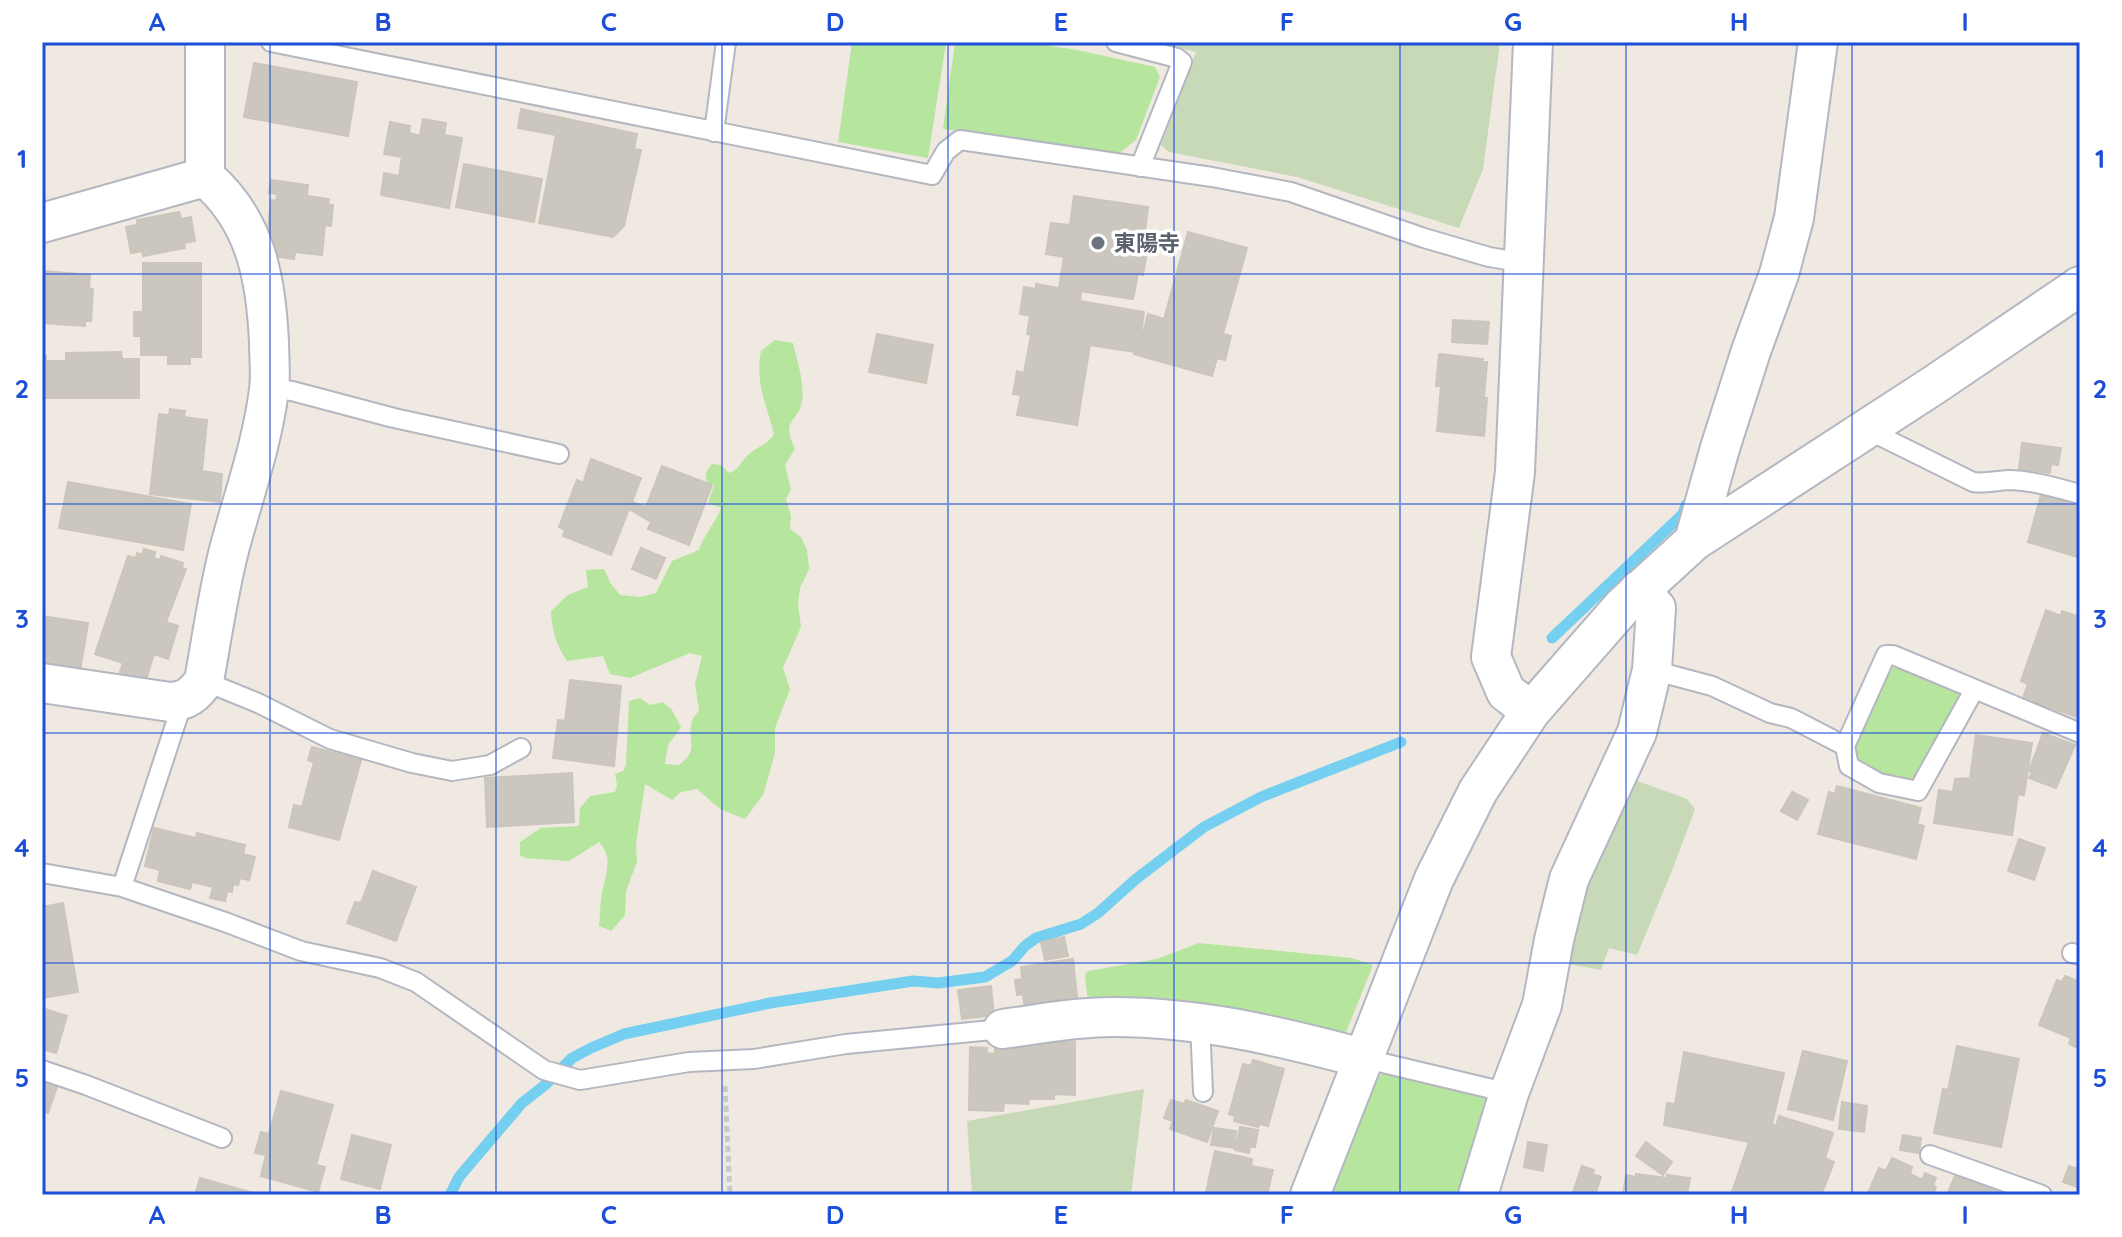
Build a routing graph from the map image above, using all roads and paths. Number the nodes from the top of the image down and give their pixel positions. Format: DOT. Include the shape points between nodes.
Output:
graph roads {
  1 [pos="205,42"];
  2 [pos="271,42"];
  3 [pos="726,42"];
  4 [pos="1116,42"];
  5 [pos="1533,42"];
  6 [pos="1818,42"];
  7 [pos="714,132"];
  8 [pos="1140,167"];
  9 [pos="205,177"];
  10 [pos="42,223"];
  11 [pos="1526,263"];
  12 [pos="2080,286"];
  13 [pos="269,388"];
  14 [pos="1866,429"];
  15 [pos="559,454"];
  16 [pos="2080,494"];
  17 [pos="1694,541"];
  18 [pos="1639,590"];
  19 [pos="1652,670"];
  20 [pos="42,683"];
  21 [pos="1974,690"];
  22 [pos="193,691"];
  23 [pos="1531,711"];
  24 [pos="2080,733"];
  25 [pos="1845,746"];
  26 [pos="521,748"];
  27 [pos="42,873"];
  28 [pos="122,887"];
  29 [pos="1200,1023"];
  30 [pos="1003,1029"];
  31 [pos="1362,1058"];
  32 [pos="724,1061"];
  33 [pos="42,1070"];
  34 [pos="1203,1092"];
  35 [pos="1509,1093"];
  36 [pos="222,1138"];
  37 [pos="1930,1155"];
  38 [pos="730,1195"];
  39 [pos="1310,1195"];
  40 [pos="1478,1195"];
  41 [pos="2042,1195"];
  1 -- 9 [label="street"];
  2 -- 7 [label="lane"];
  3 -- 7 [label="lane"];
  4 -- 8 [label="lane" via="1182,62"];
  5 -- 11 [label="street"];
  6 -- 17 [label="street" via="1794,218"];
  7 -- 8 [label="lane" via="932,175 946,151 960,140"];
  8 -- 11 [label="lane" via="1291,192 1424,238"];
  9 -- 10 [label="street"];
  9 -- 13 [label="street" via="237,213 257,252 265,283"];
  11 -- 23 [label="street" via="1515,472 1491,657 1506,692"];
  12 -- 14 [label="street"];
  13 -- 15 [label="lane"];
  13 -- 22 [label="street" via="257,454"];
  14 -- 16 [label="lane" via="1973,482 2029,481"];
  14 -- 17 [label="street"];
  17 -- 18 [label="street"];
  18 -- 19 [label="street" via="1656,608"];
  18 -- 23 [label="street"];
  19 -- 25 [label="lane" via="1712,686"];
  19 -- 35 [label="street" via="1637,732 1569,879 1542,1005"];
  20 -- 22 [label="street" via="154,701"];
  21 -- 24 [label="lane"];
  21 -- 25 [label="lane" via="1886,655"];
  21 -- 25 [label="lane" via="1918,791 1879,783 1849,766"];
  22 -- 26 [label="lane" via="258,703 330,739 452,771 490,765"];
  22 -- 28 [label="lane"];
  23 -- 31 [label="street" via="1478,791 1434,879"];
  27 -- 28 [label="lane"];
  28 -- 32 [label="lane" via="301,951 380,968 416,982 544,1070 564,1077 598,1079"];
  29 -- 30 [label="street" via="1111,1017"];
  29 -- 31 [label="street" via="1276,1035"];
  29 -- 34 [label="lane"];
  30 -- 32 [label="lane"];
  31 -- 35 [label="lane"];
  31 -- 39 [label="street"];
  32 -- 38 [label="path"];
  33 -- 36 [label="lane"];
  35 -- 40 [label="street"];
  37 -- 41 [label="lane"];
}
